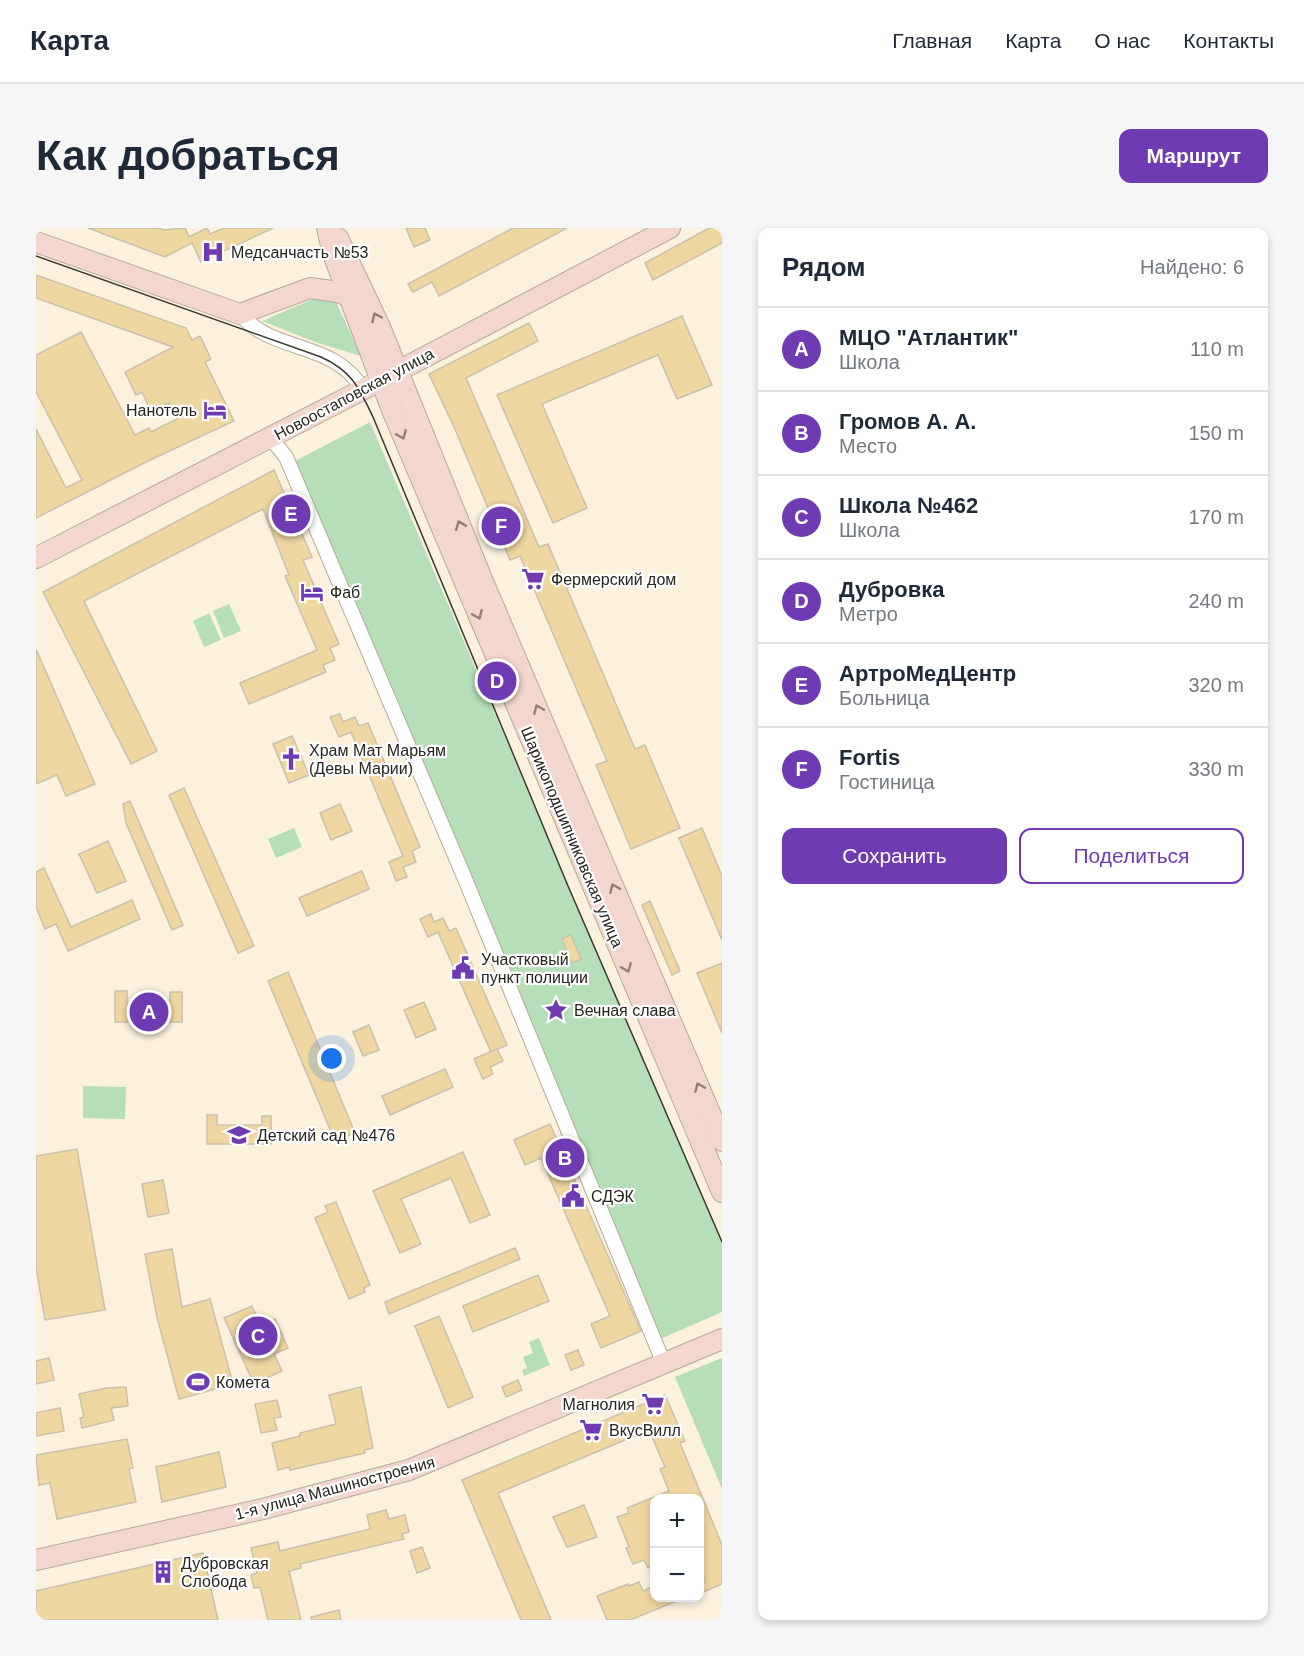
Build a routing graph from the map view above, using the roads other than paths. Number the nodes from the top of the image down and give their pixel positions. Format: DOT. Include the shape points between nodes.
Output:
graph roads {
  1 [pos="330,228"];
  2 [pos="670,228"];
  3 [pos="36,242"];
  4 [pos="333,254"];
  5 [pos="310,288"];
  6 [pos="348,296"];
  7 [pos="240,315"];
  8 [pos="398,372"];
  9 [pos="372,385"];
  10 [pos="270,437"];
  11 [pos="36,558"];
  12 [pos="722,1141"];
  13 [pos="722,1192"];
  14 [pos="722,1339"];
  15 [pos="664,1364"];
  16 [pos="36,1560"];
  1 -- 4 [label="main road"];
  8 -- 1 [label="main road, Шарикоподшипниковская улица, one-way" via="344,248"];
  2 -- 8 [label="main road, Новоостаповская улица"];
  3 -- 7 [label="main road, Шарикоподшипниковская улица"];
  4 -- 5 [label="main road"];
  4 -- 6 [label="main road"];
  5 -- 6 [label="main road"];
  5 -- 7 [label="main road"];
  6 -- 9 [label="main road"];
  7 -- 9 [label="street, Шарикоподшипниковская улица" via="264,334 342,364 356,379"];
  8 -- 9 [label="main road, Новоостаповская улица"];
  12 -- 8 [label="main road, Шарикоподшипниковская улица, one-way"];
  9 -- 10 [label="main road, Новоостаповская улица"];
  9 -- 13 [label="main road, Шарикоподшипниковская улица, one-way"];
  10 -- 11 [label="main road, Новоостаповская улица"];
  10 -- 15 [label="street" via="292,470"];
  14 -- 15 [label="main road, 1-я улица Машиностроения"];
  15 -- 16 [label="main road, 1-я улица Машиностроения" via="409,1470 263,1509"];
}
